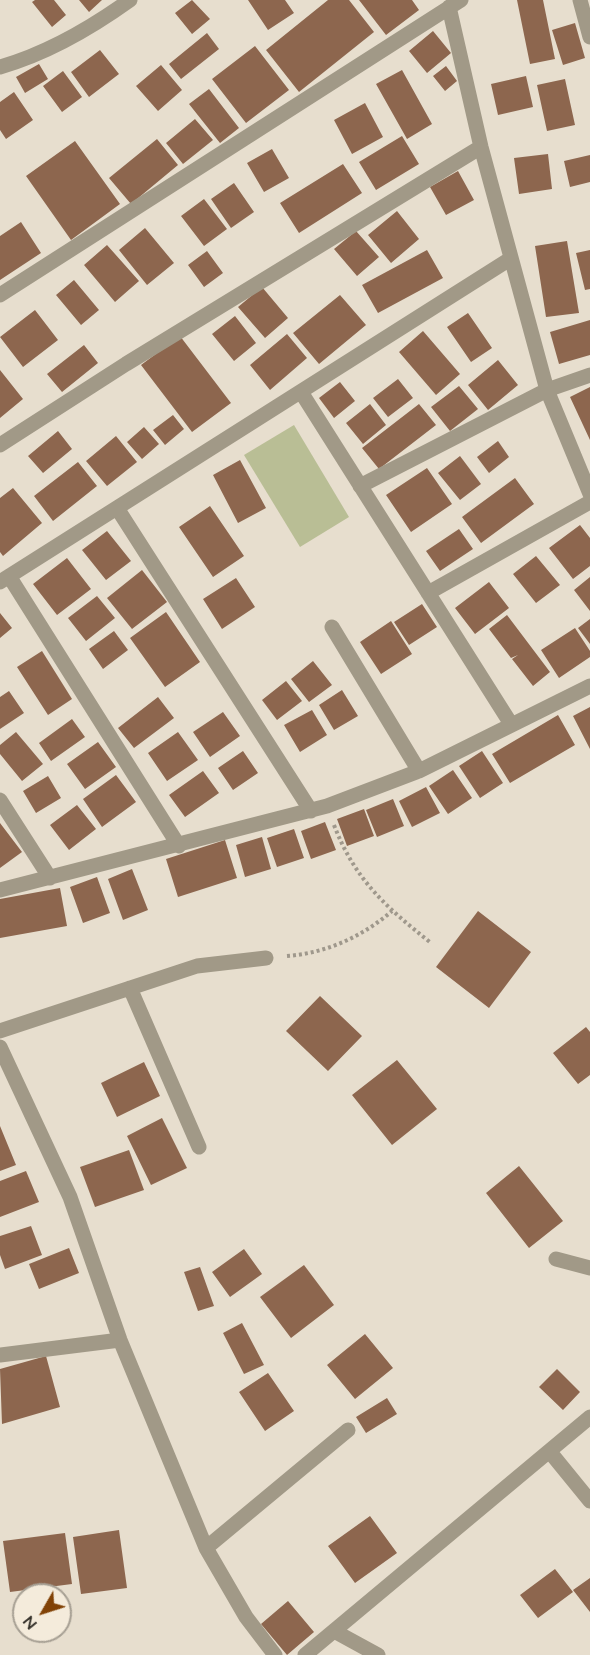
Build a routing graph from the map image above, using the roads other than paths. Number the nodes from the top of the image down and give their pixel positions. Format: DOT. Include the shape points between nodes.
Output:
graph roads {
  1 [pos="130,0"];
  2 [pos="580,0"];
  3 [pos="455,3"];
  4 [pos="590,37"];
  5 [pos="0,67"];
  6 [pos="481,147"];
  7 [pos="510,260"];
  8 [pos="0,295"];
  9 [pos="590,375"];
  10 [pos="547,390"];
  11 [pos="301,392"];
  12 [pos="0,445"];
  13 [pos="360,486"];
  14 [pos="590,494"];
  15 [pos="590,502"];
  16 [pos="117,508"];
  17 [pos="4,579"];
  18 [pos="428,593"];
  19 [pos="332,627"];
  20 [pos="590,686"];
  21 [pos="511,724"];
  22 [pos="419,771"];
  23 [pos="0,800"];
  24 [pos="311,811"];
  25 [pos="179,846"];
  26 [pos="50,878"];
  27 [pos="0,890"];
  28 [pos="266,958"];
  29 [pos="130,988"];
  30 [pos="0,1031"];
  31 [pos="0,1047"];
  32 [pos="199,1147"];
  33 [pos="556,1259"];
  34 [pos="590,1268"];
  35 [pos="120,1340"];
  36 [pos="0,1355"];
  37 [pos="590,1417"];
  38 [pos="348,1430"];
  39 [pos="550,1452"];
  40 [pos="590,1501"];
  41 [pos="206,1548"];
  42 [pos="334,1631"];
  43 [pos="275,1655"];
  44 [pos="305,1655"];
  45 [pos="378,1655"];
  1 -- 5 [label="street" via="64,40"];
  2 -- 4 [label="street"];
  3 -- 6 [label="street"];
  3 -- 8 [label="street"];
  6 -- 7 [label="street"];
  6 -- 12 [label="street"];
  7 -- 10 [label="street"];
  7 -- 11 [label="street"];
  9 -- 10 [label="street"];
  10 -- 13 [label="street"];
  10 -- 14 [label="street"];
  11 -- 13 [label="street"];
  11 -- 16 [label="street"];
  13 -- 18 [label="street"];
  15 -- 18 [label="street"];
  16 -- 17 [label="street"];
  16 -- 24 [label="street"];
  17 -- 25 [label="street"];
  18 -- 21 [label="street"];
  19 -- 22 [label="street"];
  20 -- 21 [label="street"];
  21 -- 22 [label="street"];
  22 -- 24 [label="street"];
  23 -- 26 [label="street"];
  24 -- 25 [label="street"];
  25 -- 26 [label="street"];
  26 -- 27 [label="street"];
  28 -- 29 [label="street" via="197,966"];
  29 -- 30 [label="street"];
  29 -- 32 [label="street"];
  31 -- 35 [label="street" via="70,1197"];
  33 -- 34 [label="street"];
  35 -- 36 [label="street"];
  35 -- 41 [label="street"];
  37 -- 39 [label="street"];
  38 -- 41 [label="street"];
  39 -- 40 [label="street"];
  39 -- 42 [label="street"];
  41 -- 43 [label="street" via="241,1609"];
  42 -- 44 [label="street"];
  42 -- 45 [label="street"];
}
